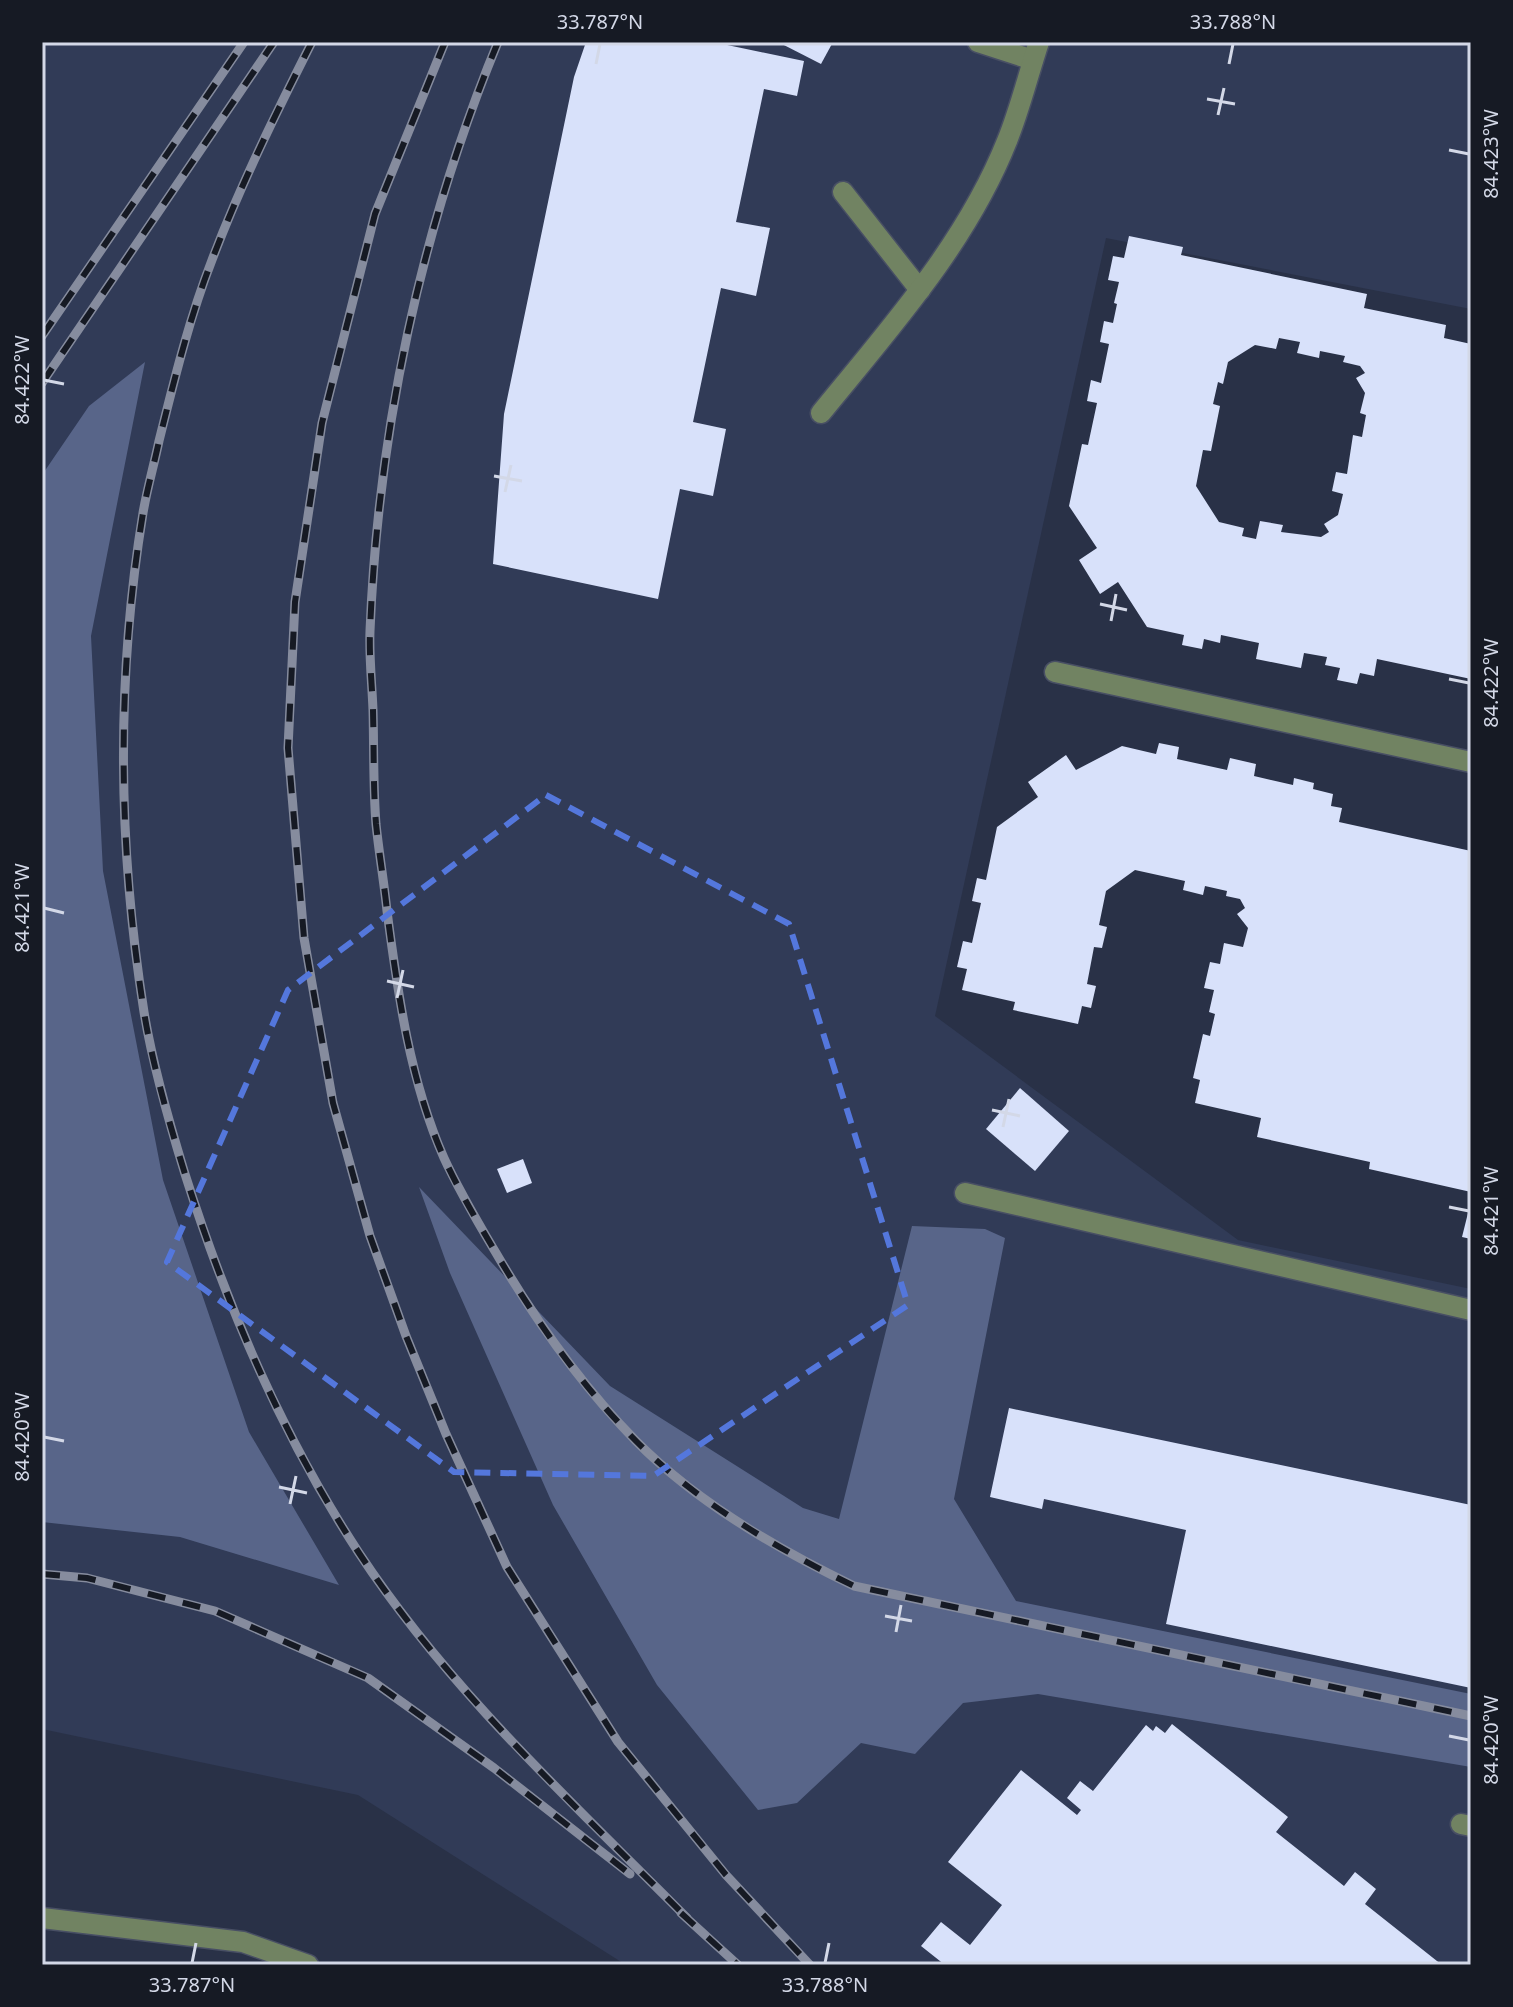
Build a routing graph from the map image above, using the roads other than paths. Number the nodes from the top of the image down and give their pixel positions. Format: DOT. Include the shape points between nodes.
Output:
graph roads {
  1 [pos="978,42"];
  2 [pos="1036,51"];
  3 [pos="843,192"];
  4 [pos="920,290"];
  5 [pos="821,413"];
  6 [pos="1055,672"];
  7 [pos="1471,762"];
  8 [pos="965,1193"];
  9 [pos="1471,1310"];
  10 [pos="42,1918"];
  11 [pos="308,1965"];
  1 -- 2 [label="street"];
  2 -- 4 [label="street" via="1007,142 965,223"];
  3 -- 4 [label="street"];
  4 -- 5 [label="street"];
  6 -- 7 [label="street"];
  8 -- 9 [label="street"];
  10 -- 11 [label="street" via="243,1942"];
}
